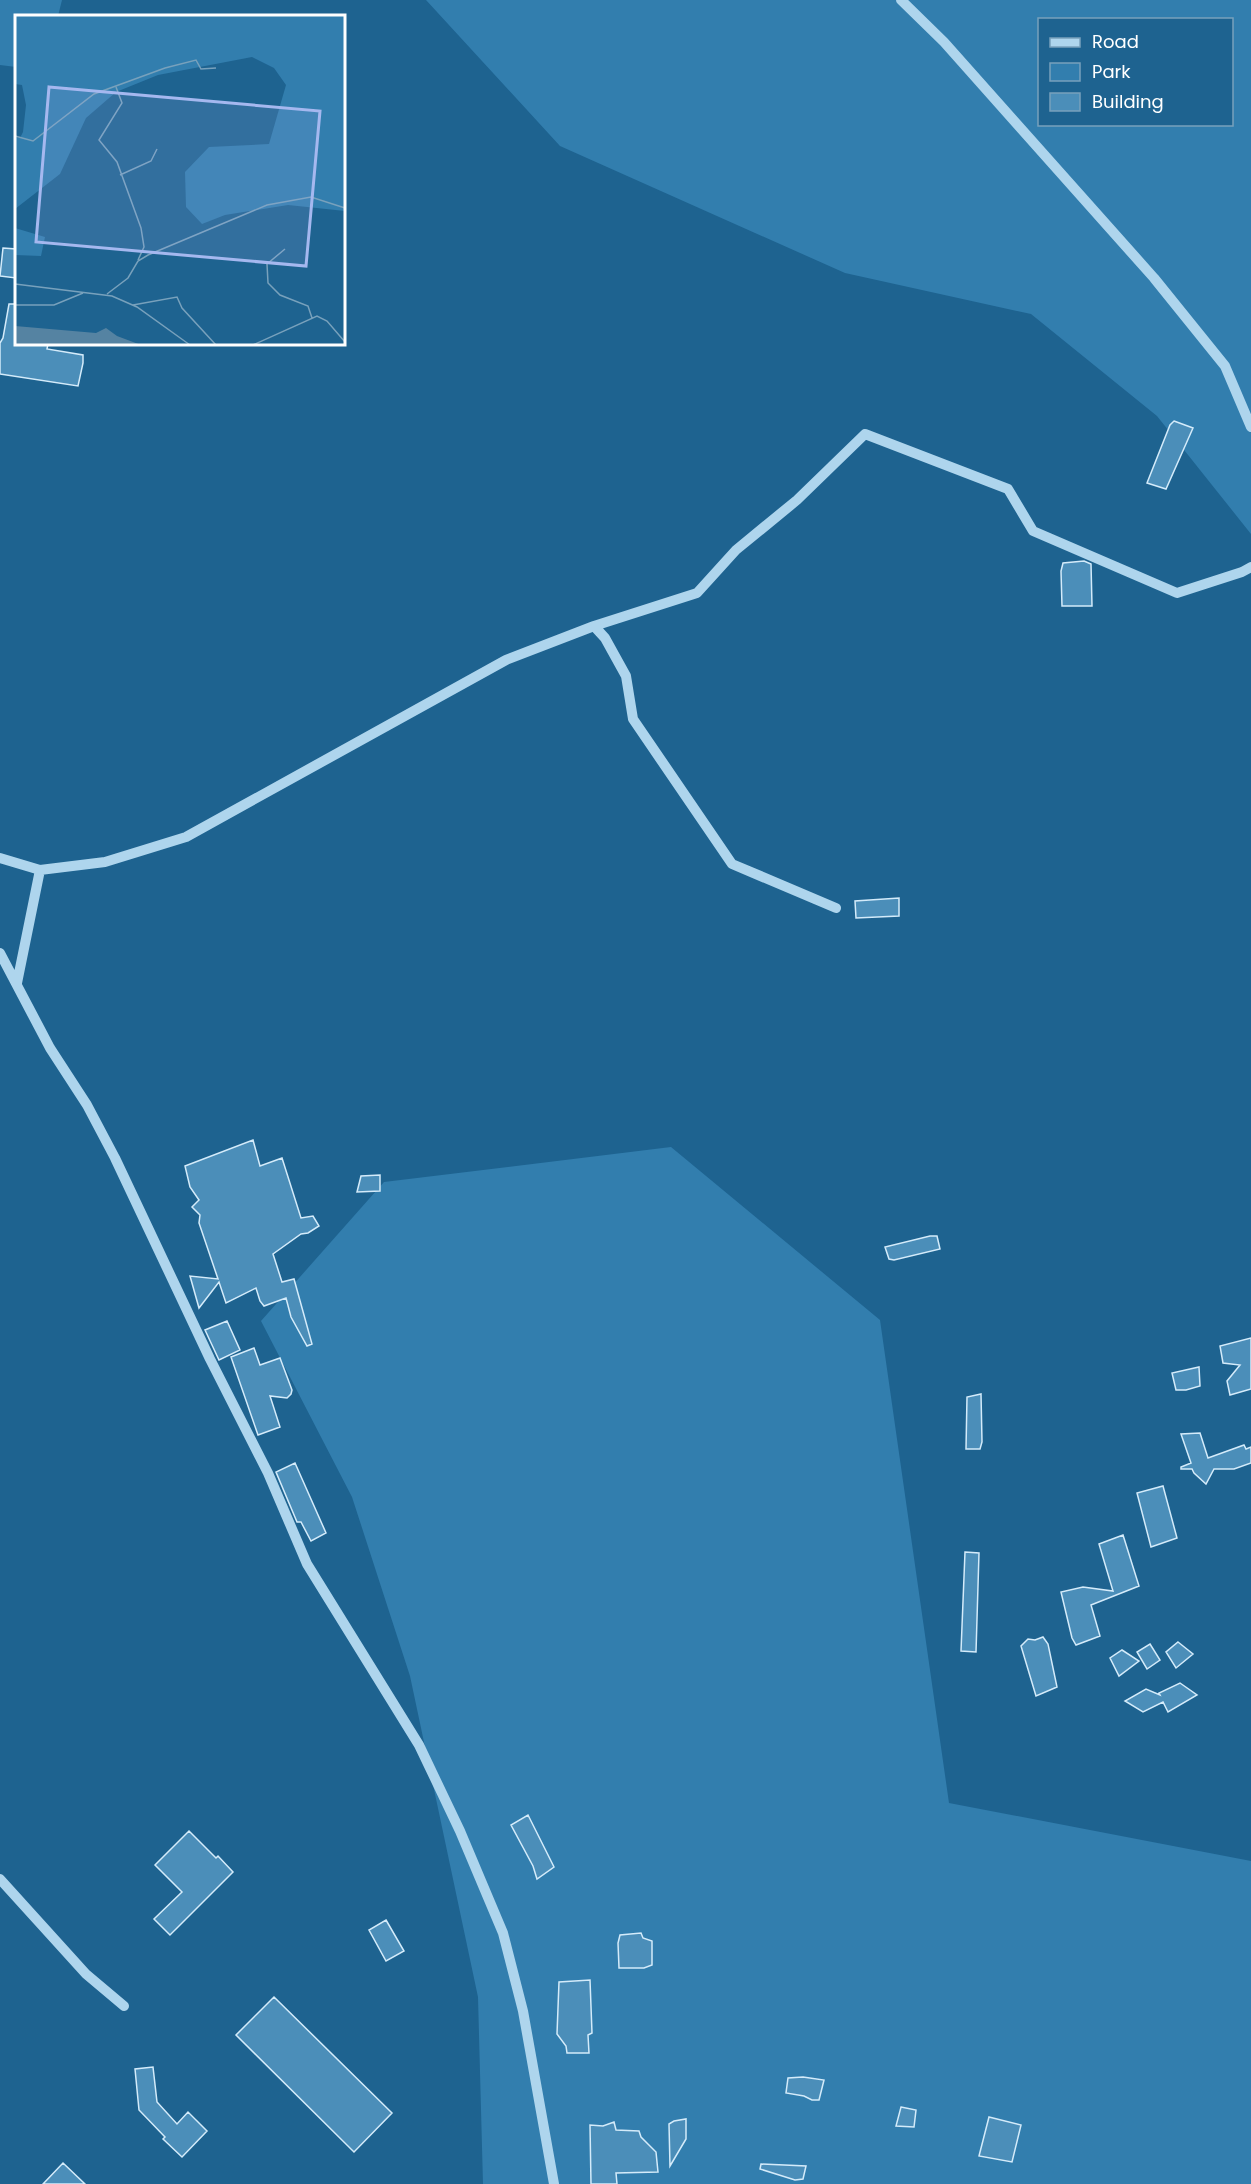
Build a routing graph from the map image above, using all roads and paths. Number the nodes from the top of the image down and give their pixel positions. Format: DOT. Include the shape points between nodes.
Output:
graph roads {
  1 [pos="901,0"];
  2 [pos="1251,427"];
  3 [pos="1251,567"];
  4 [pos="594,626"];
  5 [pos="0,858"];
  6 [pos="40,870"];
  7 [pos="836,908"];
  8 [pos="0,953"];
  9 [pos="16,984"];
  10 [pos="0,1879"];
  11 [pos="124,2006"];
  12 [pos="554,2184"];
  1 -- 2 [label="lane" via="944,42 1154,278 1225,366"];
  3 -- 4 [label="lane" via="1177,593 1033,531 1008,489 865,434 797,500 736,550 697,593"];
  4 -- 6 [label="lane" via="506,660 186,837 105,862"];
  4 -- 7 [label="lane" via="626,676 633,719 732,864"];
  5 -- 6 [label="lane"];
  6 -- 9 [label="lane"];
  8 -- 9 [label="lane"];
  9 -- 12 [label="lane" via="115,1158 268,1473 307,1564 419,1746 460,1830 506,1944 523,2011"];
  10 -- 11 [label="lane" via="86,1974"];
}
